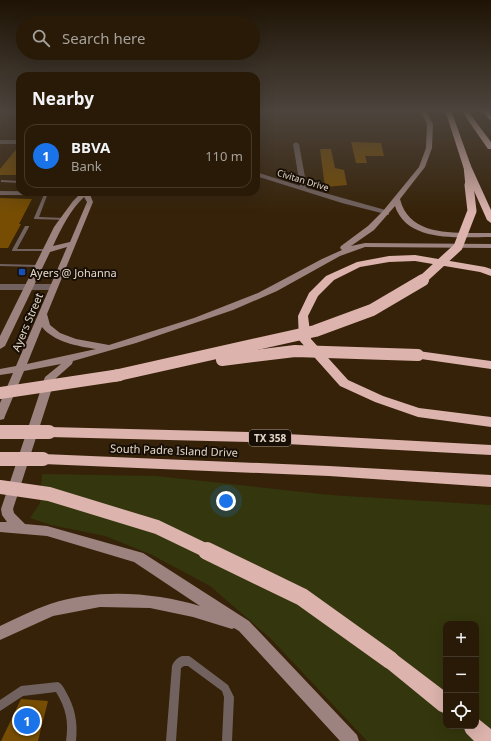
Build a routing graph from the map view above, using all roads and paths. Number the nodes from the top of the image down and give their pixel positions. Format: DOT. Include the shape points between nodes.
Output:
graph roads {
  1 [pos="296,144"];
  2 [pos="429,145"];
  3 [pos="459,145"];
  4 [pos="467,166"];
  5 [pos="260,175"];
  6 [pos="2,181"];
  7 [pos="16,182"];
  8 [pos="304,190"];
  9 [pos="0,192"];
  10 [pos="16,192"];
  11 [pos="45,196"];
  12 [pos="82,196"];
  13 [pos="88,196"];
  14 [pos="397,199"];
  15 [pos="386,213"];
  16 [pos="64,219"];
  17 [pos="491,220"];
  18 [pos="27,227"];
  19 [pos="491,235"];
  20 [pos="73,243"];
  21 [pos="491,246"];
  22 [pos="47,250"];
  23 [pos="331,257"];
  24 [pos="1,266"];
  25 [pos="39,266"];
  26 [pos="491,273"];
  27 [pos="0,287"];
  28 [pos="29,287"];
  29 [pos="54,287"];
  30 [pos="43,314"];
  31 [pos="3,337"];
  32 [pos="0,346"];
  33 [pos="112,348"];
  34 [pos="80,356"];
  35 [pos="491,364"];
  36 [pos="20,369"];
  37 [pos="0,372"];
  38 [pos="114,376"];
  39 [pos="0,393"];
  40 [pos="0,416"];
  41 [pos="491,422"];
  42 [pos="0,432"];
  43 [pos="491,450"];
  44 [pos="0,458"];
  45 [pos="403,475"];
  46 [pos="491,481"];
  47 [pos="0,487"];
  48 [pos="491,490"];
  49 [pos="0,527"];
  50 [pos="20,528"];
  51 [pos="244,626"];
  52 [pos="0,633"];
  53 [pos="443,702"];
  54 [pos="0,706"];
  55 [pos="476,729"];
  56 [pos="348,739"];
  57 [pos="71,741"];
  58 [pos="171,741"];
  59 [pos="227,741"];
  60 [pos="490,741"];
  1 -- 8 [label="street"];
  2 -- 14 [label="main road" via="422,167"];
  3 -- 4 [label="highway"];
  4 -- 17 [label="highway"];
  4 -- 38 [label="highway, bridge" via="472,211 458,247 425,278 372,310 315,331"];
  5 -- 8 [label="street, Civitan Drive"];
  6 -- 7 [label="lane"];
  8 -- 15 [label="street, Civitan Drive"];
  9 -- 10 [label="street"];
  11 -- 16 [label="lane" via="36,218"];
  12 -- 16 [label="main road, Ayers Street"];
  13 -- 20 [label="main road, Ayers Street" via="90,202"];
  14 -- 15 [label="main road"];
  14 -- 19 [label="main road" via="402,214 409,222 432,232"];
  15 -- 23 [label="main road" via="371,228"];
  16 -- 22 [label="main road, Ayers Street"];
  18 -- 22 [label="lane" via="14,250"];
  20 -- 22 [label="main road"];
  20 -- 29 [label="main road, Ayers Street"];
  21 -- 23 [label="main road" via="365,245"];
  22 -- 25 [label="main road, Ayers Street"];
  23 -- 33 [label="main road" via="268,292 187,325"];
  24 -- 25 [label="lane"];
  25 -- 28 [label="main road, Ayers Street"];
  26 -- 41 [label="highway" via="482,269 415,258 389,259 357,265 330,278 313,295 303,316 305,340 344,383 379,399 418,412"];
  27 -- 28 [label="street"];
  28 -- 29 [label="street"];
  28 -- 31 [label="main road, Ayers Street"];
  29 -- 30 [label="main road, Ayers Street"];
  30 -- 33 [label="main road" via="47,327 54,334 88,345"];
  30 -- 36 [label="main road, Ayers Street"];
  31 -- 32 [label="main road, Ayers Street"];
  33 -- 34 [label="main road"];
  34 -- 36 [label="main road"];
  34 -- 50 [label="main road" via="50,376 7,509 8,515"];
  35 -- 38 [label="highway, bridge" via="418,355 295,351"];
  36 -- 37 [label="main road"];
  36 -- 40 [label="main road, Ayers Street"];
  38 -- 39 [label="highway, bridge"];
  42 -- 43 [label="highway, South Padre Island Drive / TX 358, bridge" via="256,438"];
  44 -- 45 [label="highway, South Padre Island Drive, bridge"];
  45 -- 46 [label="highway, South Padre Island Drive"];
  45 -- 48 [label="highway"];
  47 -- 53 [label="highway, bridge" via="49,494 157,527 302,597"];
  49 -- 50 [label="main road"];
  50 -- 51 [label="main road" via="47,531 138,558"];
  51 -- 52 [label="main road" via="193,610 150,601 100,600 52,610"];
  51 -- 56 [label="main road"];
  54 -- 57 [label="lane" via="21,690 58,687 68,703 73,729"];
  55 -- 60 [label="highway"];
  58 -- 59 [label="lane" via="177,666 182,661 189,661 226,688 229,697"];
}
